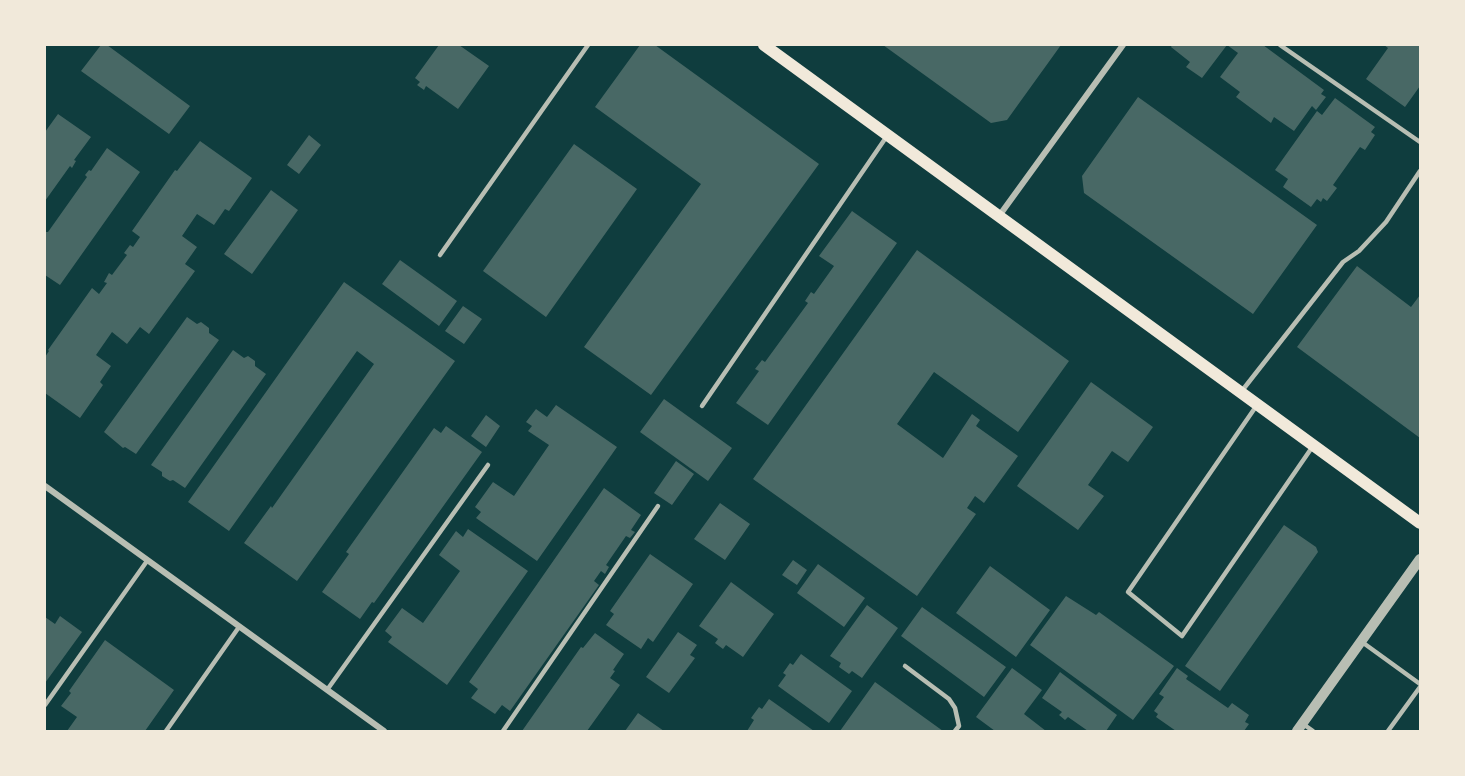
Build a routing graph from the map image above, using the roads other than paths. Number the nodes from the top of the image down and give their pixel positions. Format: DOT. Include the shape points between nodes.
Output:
graph roads {
  1 [pos="588,45"];
  2 [pos="764,45"];
  3 [pos="1123,45"];
  4 [pos="1280,45"];
  5 [pos="887,135"];
  6 [pos="1420,142"];
  7 [pos="1420,171"];
  8 [pos="999,216"];
  9 [pos="440,255"];
  10 [pos="1240,393"];
  11 [pos="1257,405"];
  12 [pos="702,406"];
  13 [pos="1313,446"];
  14 [pos="488,465"];
  15 [pos="45,486"];
  16 [pos="658,507"];
  17 [pos="1420,523"];
  18 [pos="1420,559"];
  19 [pos="147,561"];
  20 [pos="239,627"];
  21 [pos="1361,642"];
  22 [pos="905,666"];
  23 [pos="1420,686"];
  24 [pos="327,690"];
  25 [pos="45,705"];
  26 [pos="1300,727"];
  27 [pos="166,731"];
  28 [pos="384,731"];
  29 [pos="503,731"];
  30 [pos="955,731"];
  31 [pos="1313,731"];
  32 [pos="1388,731"];
  1 -- 9 [label="lane"];
  2 -- 5 [label="main road"];
  3 -- 8 [label="street"];
  4 -- 6 [label="lane"];
  5 -- 8 [label="main road"];
  5 -- 12 [label="lane"];
  7 -- 10 [label="lane" via="1386,222 1343,262"];
  8 -- 10 [label="main road"];
  10 -- 11 [label="main road"];
  11 -- 13 [label="main road"];
  11 -- 13 [label="lane" via="1128,592 1182,636"];
  13 -- 17 [label="main road"];
  14 -- 24 [label="lane"];
  15 -- 19 [label="street"];
  16 -- 29 [label="lane"];
  18 -- 21 [label="street"];
  19 -- 20 [label="street"];
  19 -- 25 [label="lane"];
  20 -- 24 [label="street"];
  20 -- 27 [label="lane"];
  21 -- 23 [label="lane"];
  21 -- 26 [label="street"];
  22 -- 30 [label="lane" via="949,699 959,726"];
  23 -- 32 [label="lane"];
  24 -- 28 [label="street"];
  26 -- 31 [label="lane"];
}
